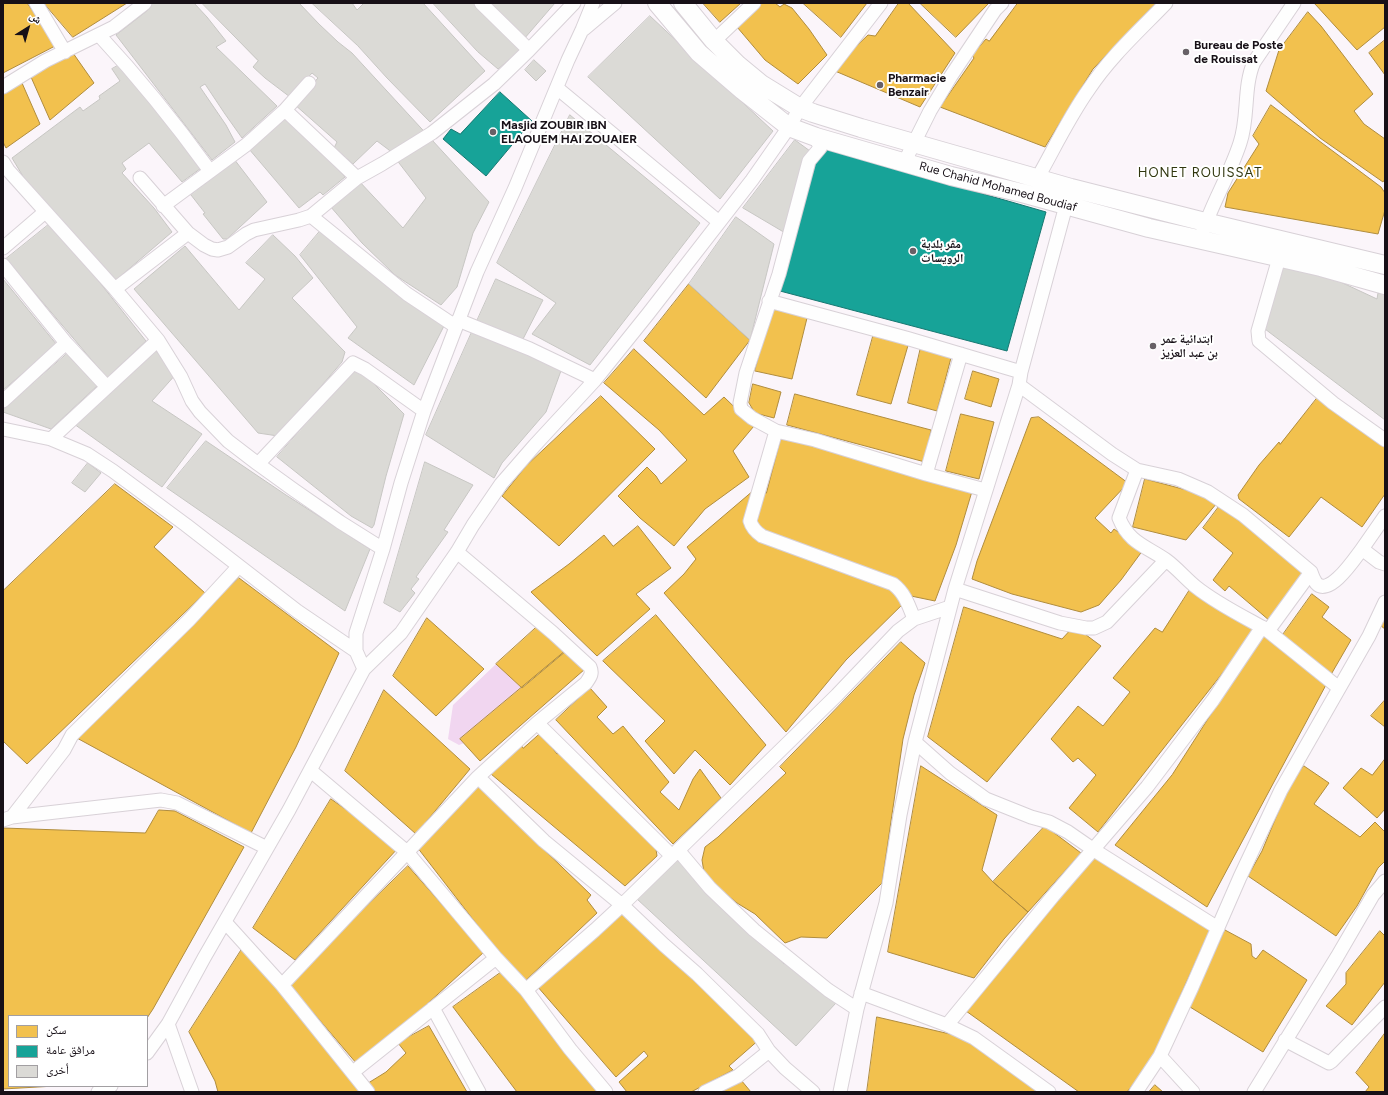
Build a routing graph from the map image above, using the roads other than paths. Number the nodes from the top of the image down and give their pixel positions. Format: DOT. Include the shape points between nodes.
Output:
graph roads {
  1 [pos="36,3"];
  2 [pos="145,3"];
  3 [pos="482,3"];
  4 [pos="593,3"];
  5 [pos="615,3"];
  6 [pos="657,3"];
  7 [pos="683,3"];
  8 [pos="754,3"];
  9 [pos="881,3"];
  10 [pos="1002,3"];
  11 [pos="1166,3"];
  12 [pos="1294,3"];
  13 [pos="570,4"];
  14 [pos="582,30"];
  15 [pos="99,35"];
  16 [pos="714,41"];
  17 [pos="529,50"];
  18 [pos="65,52"];
  19 [pos="309,83"];
  20 [pos="3,86"];
  21 [pos="557,88"];
  22 [pos="800,108"];
  23 [pos="285,110"];
  24 [pos="788,127"];
  25 [pos="816,137"];
  26 [pos="913,144"];
  27 [pos="3,162"];
  28 [pos="904,163"];
  29 [pos="210,172"];
  30 [pos="140,178"];
  31 [pos="357,178"];
  32 [pos="1037,179"];
  33 [pos="1068,197"];
  34 [pos="163,206"];
  35 [pos="45,212"];
  36 [pos="311,216"];
  37 [pos="719,222"];
  38 [pos="1205,222"];
  39 [pos="188,233"];
  40 [pos="1200,240"];
  41 [pos="3,248"];
  42 [pos="1279,258"];
  43 [pos="3,265"];
  44 [pos="1385,265"];
  45 [pos="1385,285"];
  46 [pos="115,289"];
  47 [pos="769,302"];
  48 [pos="457,323"];
  49 [pos="158,340"];
  50 [pos="66,343"];
  51 [pos="961,354"];
  52 [pos="1020,378"];
  53 [pos="595,380"];
  54 [pos="107,387"];
  55 [pos="3,402"];
  56 [pos="424,411"];
  57 [pos="3,430"];
  58 [pos="776,431"];
  59 [pos="51,439"];
  60 [pos="1385,440"];
  61 [pos="258,464"];
  62 [pos="1137,470"];
  63 [pos="926,474"];
  64 [pos="985,490"];
  65 [pos="1385,516"];
  66 [pos="383,549"];
  67 [pos="1362,549"];
  68 [pos="457,552"];
  69 [pos="1166,560"];
  70 [pos="1385,564"];
  71 [pos="239,566"];
  72 [pos="1311,572"];
  73 [pos="955,589"];
  74 [pos="1385,602"];
  75 [pos="950,607"];
  76 [pos="914,619"];
  77 [pos="1265,629"];
  78 [pos="356,651"];
  79 [pos="364,669"];
  80 [pos="1338,688"];
  81 [pos="537,723"];
  82 [pos="915,742"];
  83 [pos="311,771"];
  84 [pos="478,777"];
  85 [pos="7,818"];
  86 [pos="268,848"];
  87 [pos="1094,850"];
  88 [pos="407,852"];
  89 [pos="675,853"];
  90 [pos="1385,881"];
  91 [pos="622,905"];
  92 [pos="225,922"];
  93 [pos="1218,928"];
  94 [pos="496,958"];
  95 [pos="282,985"];
  96 [pos="526,990"];
  97 [pos="861,993"];
  98 [pos="433,1008"];
  99 [pos="1385,1008"];
  100 [pos="857,1009"];
  101 [pos="168,1024"];
  102 [pos="947,1024"];
  103 [pos="1285,1040"];
  104 [pos="769,1051"];
  105 [pos="148,1052"];
  106 [pos="1160,1056"];
  107 [pos="353,1072"];
  108 [pos="109,1087"];
  109 [pos="98,1092"];
  110 [pos="192,1092"];
  111 [pos="368,1092"];
  112 [pos="479,1092"];
  113 [pos="606,1092"];
  114 [pos="705,1092"];
  115 [pos="813,1092"];
  116 [pos="840,1092"];
  117 [pos="1049,1092"];
  118 [pos="1136,1092"];
  119 [pos="1193,1092"];
  120 [pos="1254,1092"];
  1 -- 18 [label="street"];
  2 -- 15 [label="street"];
  3 -- 17 [label="street"];
  4 -- 14 [label="street"];
  5 -- 14 [label="street"];
  6 -- 24 [label="main road, Rue Chahid Mohamed Boudiaf" via="699,53"];
  7 -- 16 [label="main road, Rue Chahid Mohamed Boudiaf"];
  8 -- 16 [label="street"];
  9 -- 22 [label="street"];
  10 -- 26 [label="street" via="951,76"];
  11 -- 32 [label="street" via="1126,44 1089,88"];
  12 -- 38 [label="street" via="1249,72 1241,142"];
  13 -- 17 [label="street"];
  14 -- 21 [label="street"];
  15 -- 18 [label="street"];
  15 -- 29 [label="street" via="181,131"];
  16 -- 22 [label="main road, Rue Chahid Mohamed Boudiaf" via="738,66 761,84"];
  17 -- 31 [label="street" via="494,84 432,133"];
  18 -- 20 [label="street"];
  19 -- 23 [label="street"];
  21 -- 37 [label="street"];
  21 -- 48 [label="street"];
  22 -- 24 [label="street"];
  22 -- 26 [label="main road, Rue Chahid Mohamed Boudiaf"];
  23 -- 29 [label="street" via="246,145"];
  23 -- 31 [label="street"];
  24 -- 25 [label="main road, Rue Chahid Mohamed Boudiaf"];
  24 -- 37 [label="street" via="752,180"];
  25 -- 28 [label="main road, Rue Chahid Mohamed Boudiaf"];
  25 -- 47 [label="street" via="820,148 809,161 780,274"];
  26 -- 28 [label="street"];
  26 -- 32 [label="main road, Rue Chahid Mohamed Boudiaf"];
  27 -- 35 [label="street"];
  28 -- 33 [label="main road, Rue Chahid Mohamed Boudiaf"];
  29 -- 34 [label="street"];
  30 -- 34 [label="street"];
  31 -- 36 [label="street"];
  32 -- 33 [label="main road, Rue Chahid Mohamed Boudiaf"];
  33 -- 38 [label="main road, Rue Chahid Mohamed Boudiaf"];
  33 -- 40 [label="main road, Rue Chahid Mohamed Boudiaf" via="1149,228"];
  33 -- 52 [label="street"];
  34 -- 39 [label="street"];
  35 -- 41 [label="street"];
  35 -- 46 [label="street"];
  36 -- 39 [label="street" via="254,230 228,247 218,250 204,245"];
  36 -- 48 [label="street" via="407,294"];
  37 -- 53 [label="street"];
  38 -- 40 [label="street"];
  38 -- 44 [label="main road, Rue Chahid Mohamed Boudiaf"];
  39 -- 46 [label="street"];
  40 -- 42 [label="main road, Rue Chahid Mohamed Boudiaf"];
  42 -- 45 [label="main road, Rue Chahid Mohamed Boudiaf"];
  42 -- 60 [label="street" via="1258,331 1259,341 1333,403"];
  43 -- 50 [label="street"];
  46 -- 49 [label="street"];
  47 -- 51 [label="street"];
  47 -- 58 [label="street" via="746,373 740,403 745,413"];
  48 -- 53 [label="street" via="530,350"];
  48 -- 56 [label="street"];
  49 -- 54 [label="street"];
  49 -- 61 [label="street" via="200,412 228,441"];
  50 -- 54 [label="street"];
  50 -- 55 [label="street"];
  51 -- 52 [label="street"];
  51 -- 63 [label="street"];
  52 -- 62 [label="street" via="1112,454"];
  52 -- 64 [label="street"];
  53 -- 68 [label="street" via="501,484"];
  54 -- 59 [label="street"];
  56 -- 61 [label="street" via="366,369 353,363"];
  56 -- 66 [label="street"];
  57 -- 59 [label="street"];
  58 -- 63 [label="street" via="815,440"];
  58 -- 76 [label="street" via="750,520 756,532 893,584 905,597"];
  59 -- 71 [label="street" via="87,454 113,471"];
  61 -- 66 [label="street"];
  62 -- 69 [label="street" via="1119,518 1128,534"];
  62 -- 72 [label="street" via="1178,479 1208,492 1243,515"];
  63 -- 64 [label="street"];
  64 -- 73 [label="street"];
  65 -- 67 [label="street"];
  66 -- 78 [label="street" via="356,633"];
  67 -- 70 [label="street"];
  67 -- 72 [label="street" via="1341,576 1327,587 1316,584"];
  68 -- 79 [label="street" via="401,633"];
  68 -- 81 [label="street" via="590,667 592,672 586,683"];
  69 -- 73 [label="street" via="1107,622 1094,628 1060,624"];
  69 -- 77 [label="street" via="1197,587"];
  71 -- 78 [label="street" via="297,611"];
  71 -- 85 [label="street" via="189,620 72,735 64,750"];
  72 -- 77 [label="street"];
  73 -- 75 [label="street"];
  74 -- 80 [label="street" via="1369,636"];
  75 -- 76 [label="street"];
  75 -- 82 [label="street"];
  76 -- 89 [label="street" via="898,631 837,695"];
  77 -- 80 [label="street"];
  77 -- 87 [label="street" via="1147,787"];
  78 -- 79 [label="street"];
  79 -- 83 [label="street"];
  80 -- 93 [label="street" via="1281,790"];
  81 -- 84 [label="street"];
  81 -- 89 [label="street"];
  82 -- 87 [label="street" via="950,773 986,798 1048,822"];
  82 -- 97 [label="street" via="886,903"];
  83 -- 86 [label="street"];
  83 -- 88 [label="street"];
  84 -- 88 [label="street"];
  84 -- 91 [label="street" via="544,841"];
  85 -- 86 [label="street" via="161,800 177,803"];
  86 -- 92 [label="street"];
  87 -- 93 [label="street"];
  87 -- 102 [label="street" via="1052,896"];
  88 -- 94 [label="street"];
  88 -- 95 [label="street"];
  89 -- 91 [label="street"];
  89 -- 100 [label="street" via="754,930 828,990"];
  90 -- 103 [label="street" via="1373,896"];
  91 -- 96 [label="street"];
  91 -- 104 [label="street" via="758,1034"];
  92 -- 95 [label="street"];
  92 -- 101 [label="street"];
  93 -- 106 [label="street"];
  94 -- 96 [label="street"];
  94 -- 98 [label="street"];
  95 -- 107 [label="street"];
  96 -- 113 [label="street"];
  97 -- 100 [label="street"];
  97 -- 102 [label="street"];
  98 -- 107 [label="street"];
  98 -- 112 [label="street"];
  99 -- 103 [label="street" via="1329,1063"];
  100 -- 116 [label="street"];
  101 -- 105 [label="street"];
  101 -- 110 [label="street"];
  102 -- 117 [label="street" via="974,1038"];
  103 -- 120 [label="street"];
  104 -- 114 [label="street" via="738,1076"];
  104 -- 115 [label="street"];
  106 -- 118 [label="street"];
  106 -- 119 [label="street"];
  107 -- 111 [label="street"];
  108 -- 109 [label="street"];
}
